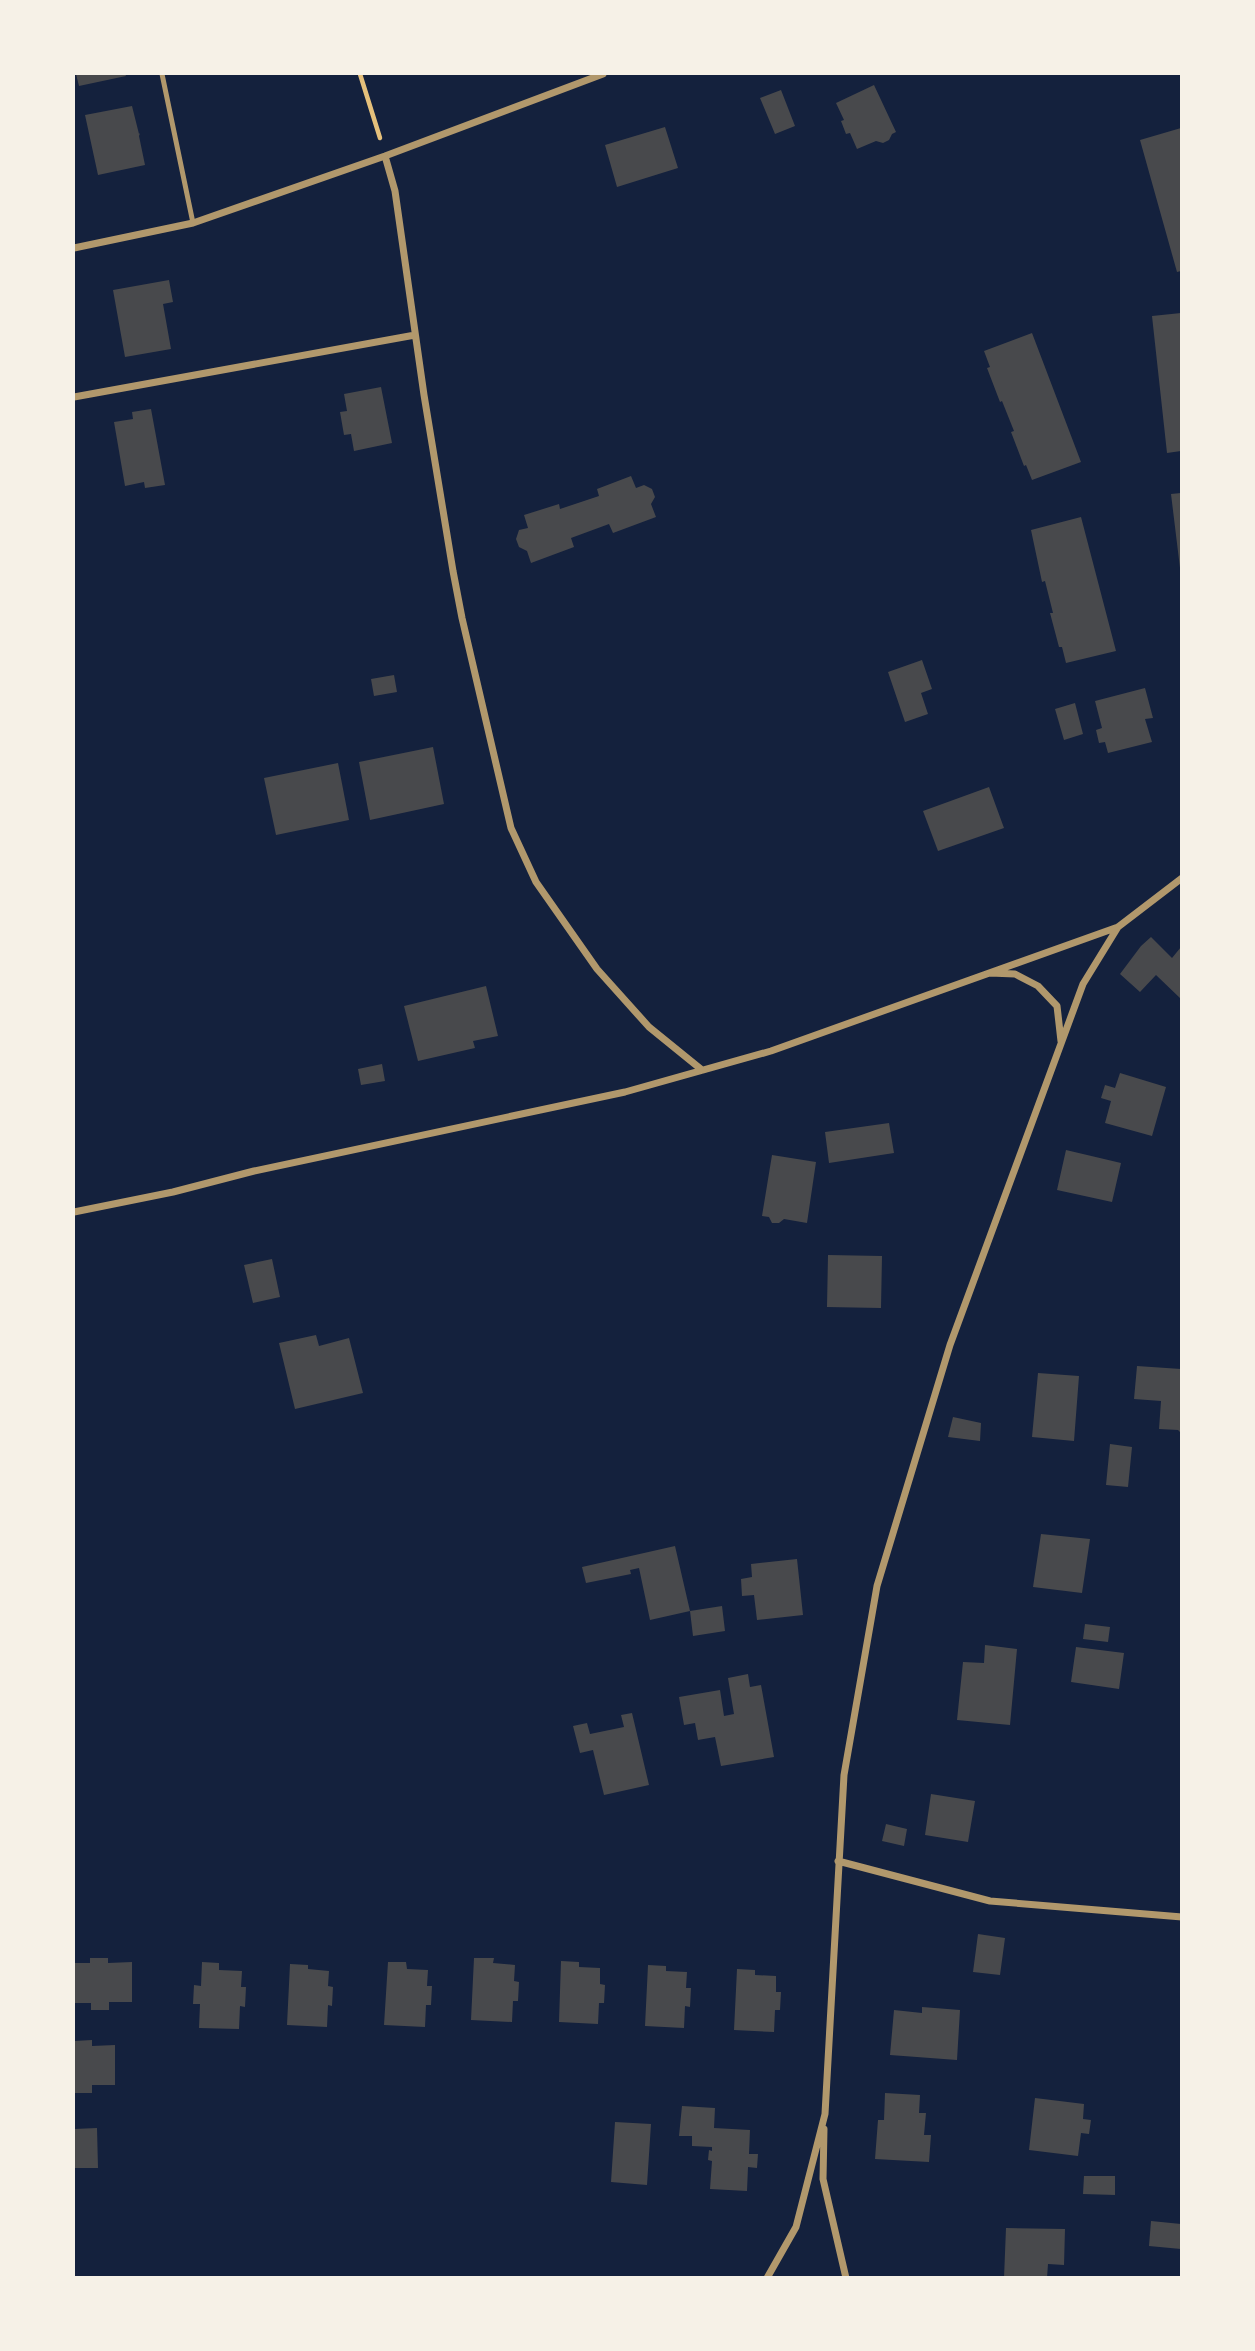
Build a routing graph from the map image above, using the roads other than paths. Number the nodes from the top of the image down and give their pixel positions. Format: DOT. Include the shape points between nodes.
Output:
graph roads {
  1 [pos="162,74"];
  2 [pos="603,74"];
  3 [pos="385,156"];
  4 [pos="192,223"];
  5 [pos="74,248"];
  6 [pos="415,335"];
  7 [pos="74,397"];
  8 [pos="1181,878"];
  9 [pos="1118,927"];
  10 [pos="984,974"];
  11 [pos="1061,1041"];
  12 [pos="702,1070"];
  13 [pos="74,1212"];
  14 [pos="838,1861"];
  15 [pos="1181,1917"];
  16 [pos="825,2114"];
  17 [pos="767,2277"];
  18 [pos="846,2277"];
  1 -- 4 [label="lane"];
  2 -- 3 [label="street"];
  3 -- 4 [label="street"];
  3 -- 6 [label="street" via="395,191"];
  4 -- 5 [label="street"];
  6 -- 7 [label="street"];
  6 -- 12 [label="street" via="462,618 511,828 536,882 597,969 649,1027"];
  8 -- 9 [label="street"];
  9 -- 10 [label="street"];
  9 -- 11 [label="street" via="1083,984"];
  10 -- 11 [label="street" via="1015,974 1038,986 1057,1006"];
  10 -- 12 [label="street" via="771,1051"];
  11 -- 14 [label="street" via="950,1345 877,1586 844,1774"];
  12 -- 13 [label="street" via="625,1092"];
  14 -- 15 [label="street" via="990,1901"];
  14 -- 16 [label="street"];
  16 -- 17 [label="street" via="796,2227"];
  16 -- 18 [label="street" via="823,2179"];
}
